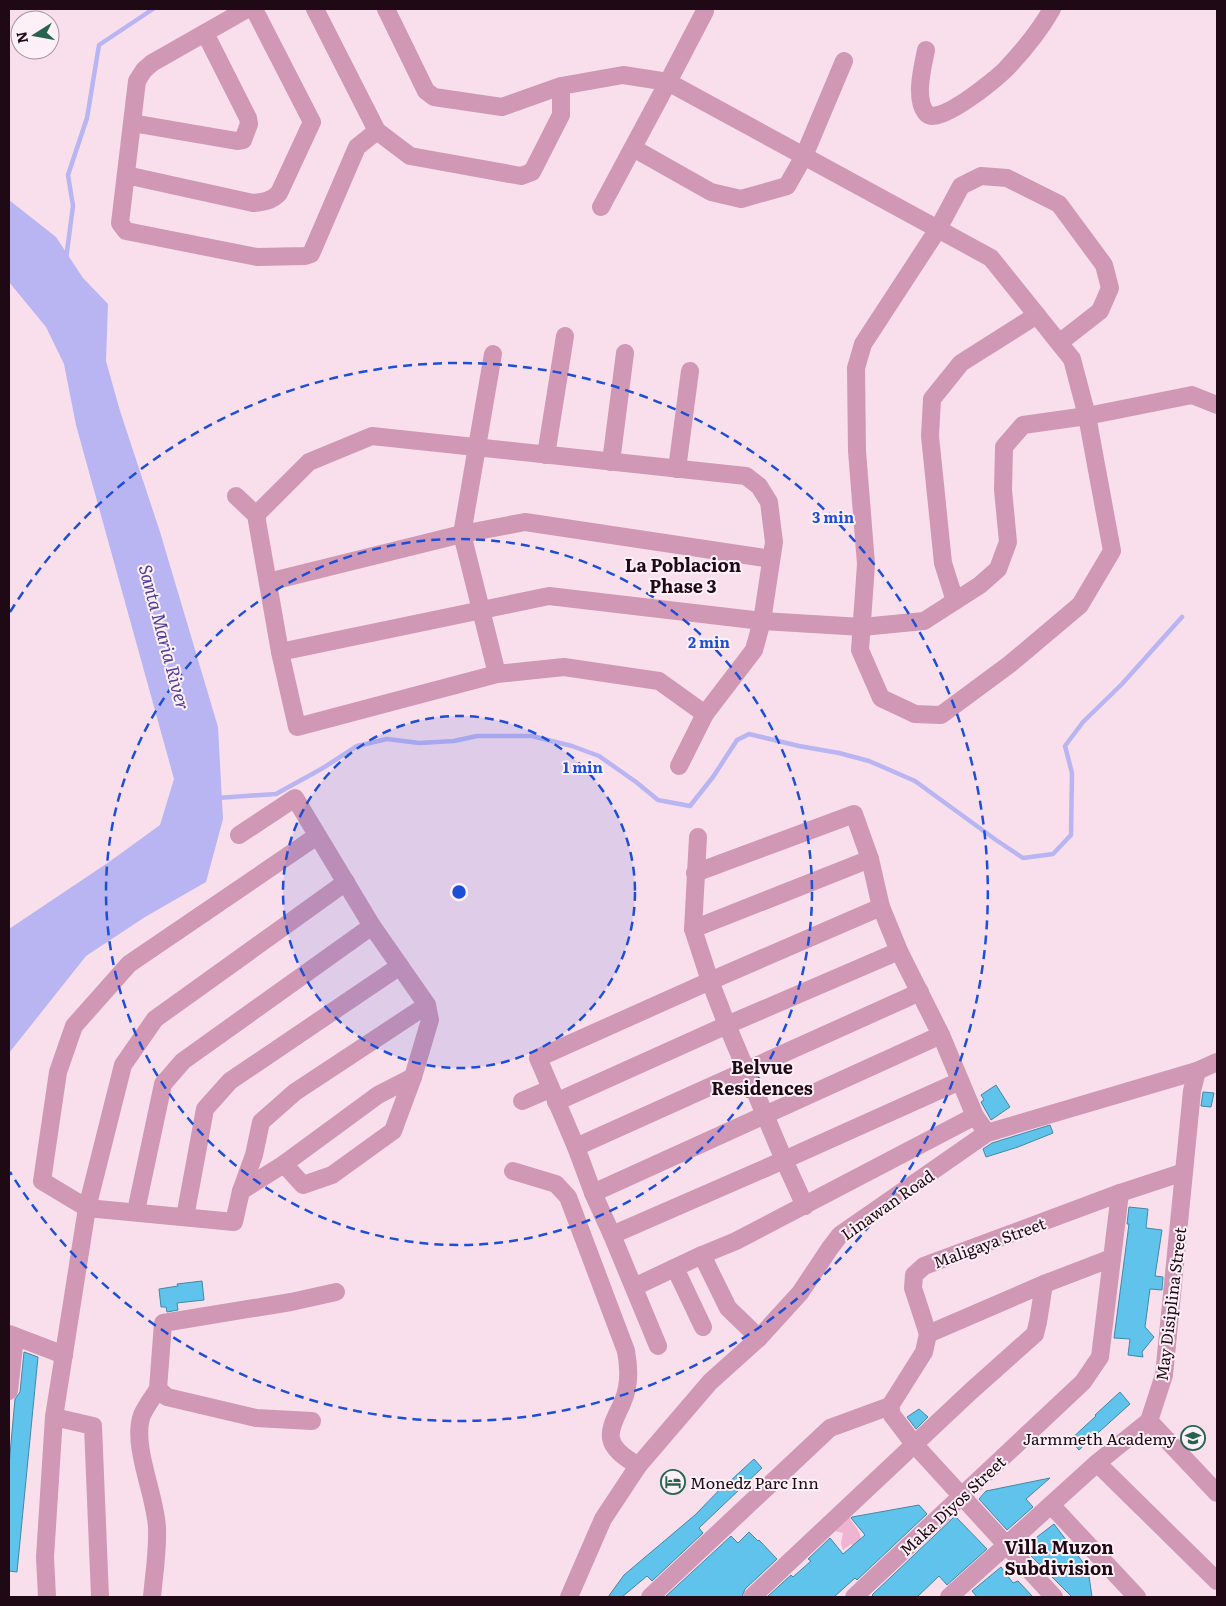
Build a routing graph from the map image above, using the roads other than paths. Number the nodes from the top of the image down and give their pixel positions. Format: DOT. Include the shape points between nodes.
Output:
graph roads {
  1 [pos="248,9"];
  2 [pos="254,9"];
  3 [pos="315,9"];
  4 [pos="386,9"];
  5 [pos="705,9"];
  6 [pos="1052,9"];
  7 [pos="205,33"];
  8 [pos="926,50"];
  9 [pos="844,60"];
  10 [pos="668,82"];
  11 [pos="561,86"];
  12 [pos="132,123"];
  13 [pos="377,131"];
  14 [pos="633,148"];
  15 [pos="804,156"];
  16 [pos="126,175"];
  17 [pos="601,206"];
  18 [pos="938,229"];
  19 [pos="1037,315"];
  20 [pos="565,336"];
  21 [pos="1059,343"];
  22 [pos="625,353"];
  23 [pos="493,354"];
  24 [pos="690,371"];
  25 [pos="1217,405"];
  26 [pos="1086,416"];
  27 [pos="478,447"];
  28 [pos="546,455"];
  29 [pos="611,462"];
  30 [pos="677,469"];
  31 [pos="236,496"];
  32 [pos="256,514"];
  33 [pos="462,534"];
  34 [pos="771,559"];
  35 [pos="268,582"];
  36 [pos="955,601"];
  37 [pos="482,609"];
  38 [pos="762,622"];
  39 [pos="862,627"];
  40 [pos="280,652"];
  41 [pos="497,674"];
  42 [pos="706,714"];
  43 [pos="679,766"];
  44 [pos="239,835"];
  45 [pos="317,836"];
  46 [pos="698,837"];
  47 [pos="870,858"];
  48 [pos="695,873"];
  49 [pos="346,882"];
  50 [pos="881,907"];
  51 [pos="372,926"];
  52 [pos="693,929"];
  53 [pos="899,951"];
  54 [pos="400,966"];
  55 [pos="710,981"];
  56 [pos="920,992"];
  57 [pos="427,1005"];
  58 [pos="727,1025"];
  59 [pos="941,1035"];
  60 [pos="1217,1062"];
  61 [pos="1197,1071"];
  62 [pos="746,1072"];
  63 [pos="413,1078"];
  64 [pos="960,1080"];
  65 [pos="553,1095"];
  66 [pos="522,1101"];
  67 [pos="765,1115"];
  68 [pos="975,1116"];
  69 [pos="987,1133"];
  70 [pos="576,1147"];
  71 [pos="784,1160"];
  72 [pos="284,1164"];
  73 [pos="513,1171"];
  74 [pos="1184,1172"];
  75 [pos="241,1191"];
  76 [pos="592,1193"];
  77 [pos="1120,1193"];
  78 [pos="805,1206"];
  79 [pos="86,1208"];
  80 [pos="136,1211"];
  81 [pos="185,1217"];
  82 [pos="612,1235"];
  83 [pos="702,1255"];
  84 [pos="1112,1258"];
  85 [pos="675,1268"];
  86 [pos="1044,1284"];
  87 [pos="634,1287"];
  88 [pos="336,1292"];
  89 [pos="703,1327"];
  90 [pos="928,1334"];
  91 [pos="12,1336"];
  92 [pos="759,1338"];
  93 [pos="658,1346"];
  94 [pos="64,1356"];
  95 [pos="158,1388"];
  96 [pos="9,1391"];
  97 [pos="890,1406"];
  98 [pos="54,1417"];
  99 [pos="312,1421"];
  100 [pos="1149,1421"];
  101 [pos="914,1444"];
  102 [pos="1097,1463"];
  103 [pos="638,1466"];
  104 [pos="1217,1493"];
  105 [pos="961,1495"];
  106 [pos="1051,1505"];
  107 [pos="1006,1545"];
  108 [pos="45,1557"];
  109 [pos="1217,1581"];
  110 [pos="960,1594"];
  111 [pos="36,1597"];
  112 [pos="47,1597"];
  113 [pos="100,1597"];
  114 [pos="152,1597"];
  115 [pos="569,1597"];
  116 [pos="650,1597"];
  117 [pos="752,1597"];
  118 [pos="854,1597"];
  119 [pos="1054,1597"];
  120 [pos="1137,1597"];
  1 -- 7 [label="street"];
  2 -- 16 [label="street" via="312,122 279,193 269,200 253,203"];
  3 -- 13 [label="street"];
  4 -- 11 [label="street" via="426,91 434,97 502,107"];
  5 -- 10 [label="street"];
  6 -- 8 [label="street" via="1043,25 1005,70 964,102 932,116 925,112 920,93"];
  7 -- 12 [label="street" via="144,70 137,81"];
  7 -- 12 [label="street" via="248,118 243,140 237,142"];
  9 -- 15 [label="street"];
  10 -- 11 [label="street" via="623,75"];
  10 -- 14 [label="street"];
  10 -- 15 [label="street"];
  11 -- 13 [label="street" via="562,115 532,172 527,175 410,156"];
  12 -- 16 [label="street"];
  13 -- 16 [label="street" via="357,147 311,254 305,256 256,257 126,231 120,223"];
  14 -- 15 [label="street" via="711,192 740,199 787,186"];
  14 -- 17 [label="street"];
  15 -- 18 [label="street"];
  18 -- 19 [label="street" via="991,258"];
  18 -- 21 [label="street" via="961,186 982,176 1007,178 1059,204 1104,265 1110,288 1100,311"];
  18 -- 39 [label="street" via="863,344 856,368 857,451 866,564"];
  19 -- 21 [label="street"];
  19 -- 36 [label="street" via="961,363 932,400 930,436 943,563"];
  20 -- 28 [label="street"];
  21 -- 26 [label="street" via="1072,359"];
  22 -- 29 [label="street"];
  23 -- 27 [label="street"];
  24 -- 30 [label="street"];
  25 -- 26 [label="street" via="1192,395"];
  26 -- 36 [label="street" via="1023,425 1004,446 1003,490 1008,542 998,569"];
  26 -- 39 [label="street" via="1112,551 1080,605 1010,664 941,715 916,714 881,698 860,650"];
  27 -- 28 [label="street"];
  27 -- 32 [label="street" via="372,436 310,462"];
  27 -- 33 [label="street"];
  28 -- 29 [label="street"];
  29 -- 30 [label="street"];
  30 -- 34 [label="street" via="746,476 759,486 769,502 774,542"];
  31 -- 32 [label="street"];
  32 -- 35 [label="street"];
  33 -- 34 [label="street" via="525,522"];
  33 -- 35 [label="street"];
  33 -- 37 [label="street"];
  34 -- 38 [label="street"];
  35 -- 40 [label="street"];
  36 -- 39 [label="street" via="924,621"];
  37 -- 38 [label="street" via="549,596"];
  37 -- 40 [label="street"];
  37 -- 41 [label="street"];
  38 -- 39 [label="street"];
  38 -- 42 [label="street" via="754,650"];
  40 -- 41 [label="street" via="297,727"];
  41 -- 42 [label="street" via="564,666 659,681"];
  42 -- 43 [label="street"];
  44 -- 45 [label="street" via="295,798"];
  45 -- 49 [label="street"];
  45 -- 79 [label="street" via="129,964 74,1026 58,1072 42,1181"];
  46 -- 48 [label="street"];
  47 -- 48 [label="street" via="854,814"];
  47 -- 50 [label="street"];
  47 -- 52 [label="street"];
  48 -- 52 [label="street"];
  49 -- 51 [label="street"];
  49 -- 79 [label="street" via="155,1019 123,1065"];
  50 -- 53 [label="street"];
  50 -- 55 [label="street"];
  51 -- 54 [label="street"];
  51 -- 80 [label="street" via="183,1061 163,1084"];
  52 -- 55 [label="street"];
  53 -- 56 [label="street"];
  53 -- 58 [label="street"];
  54 -- 57 [label="street"];
  54 -- 81 [label="street" via="230,1081 205,1109"];
  55 -- 58 [label="street"];
  55 -- 65 [label="street" via="538,1058"];
  56 -- 59 [label="street"];
  56 -- 62 [label="street"];
  57 -- 63 [label="street" via="430,1020"];
  57 -- 75 [label="street" via="295,1092 261,1122"];
  58 -- 62 [label="street"];
  58 -- 65 [label="street"];
  59 -- 64 [label="street"];
  59 -- 67 [label="street"];
  60 -- 61 [label="street, Linawan Road"];
  61 -- 69 [label="street, Linawan Road"];
  61 -- 74 [label="street, May Disiplina Street"];
  62 -- 67 [label="street"];
  62 -- 70 [label="street"];
  63 -- 72 [label="street" via="378,1095"];
  63 -- 72 [label="street" via="393,1131 332,1175 303,1185"];
  64 -- 68 [label="street"];
  64 -- 71 [label="street"];
  65 -- 66 [label="street"];
  65 -- 70 [label="street"];
  67 -- 71 [label="street"];
  67 -- 76 [label="street"];
  68 -- 69 [label="street"];
  68 -- 78 [label="street"];
  69 -- 92 [label="street, Linawan Road" via="840,1236 800,1293"];
  70 -- 76 [label="street"];
  71 -- 78 [label="street"];
  71 -- 82 [label="street"];
  72 -- 75 [label="street"];
  73 -- 103 [label="street" via="556,1184 568,1197 626,1351 629,1368 624,1399 611,1429 611,1439 618,1451"];
  74 -- 77 [label="street, Maligaya Street"];
  74 -- 100 [label="street, May Disiplina Street" via="1164,1375"];
  75 -- 81 [label="street" via="234,1222"];
  76 -- 82 [label="street"];
  77 -- 84 [label="street, Maka Diyos Street"];
  77 -- 90 [label="street, Maligaya Street" via="924,1266 914,1275 913,1288"];
  78 -- 83 [label="street"];
  79 -- 80 [label="street"];
  79 -- 94 [label="street"];
  80 -- 81 [label="street"];
  82 -- 87 [label="street"];
  83 -- 85 [label="street"];
  83 -- 92 [label="street" via="728,1308"];
  84 -- 86 [label="street"];
  84 -- 105 [label="street, Maka Diyos Street" via="1100,1357 1083,1382"];
  85 -- 87 [label="street"];
  85 -- 89 [label="street"];
  86 -- 90 [label="street"];
  86 -- 101 [label="street" via="1034,1334"];
  87 -- 93 [label="street"];
  88 -- 95 [label="street" via="163,1323"];
  90 -- 97 [label="street" via="924,1352"];
  91 -- 94 [label="street"];
  91 -- 96 [label="street"];
  92 -- 103 [label="street, Linawan Road" via="710,1382"];
  94 -- 98 [label="street"];
  95 -- 99 [label="street" via="167,1397 256,1418"];
  95 -- 114 [label="street" via="142,1415 140,1428 157,1527"];
  97 -- 101 [label="street" via="892,1415"];
  97 -- 116 [label="street" via="830,1428"];
  98 -- 108 [label="street"];
  98 -- 113 [label="street" via="94,1426"];
  100 -- 102 [label="street"];
  100 -- 104 [label="street"];
  101 -- 105 [label="street"];
  101 -- 117 [label="street"];
  102 -- 106 [label="street"];
  102 -- 109 [label="street"];
  103 -- 115 [label="street, Linawan Road" via="603,1519"];
  105 -- 107 [label="street"];
  105 -- 118 [label="street, Maka Diyos Street"];
  106 -- 107 [label="street"];
  106 -- 120 [label="street"];
  107 -- 110 [label="street"];
  107 -- 119 [label="street"];
  108 -- 111 [label="street"];
  108 -- 112 [label="street"];
}
